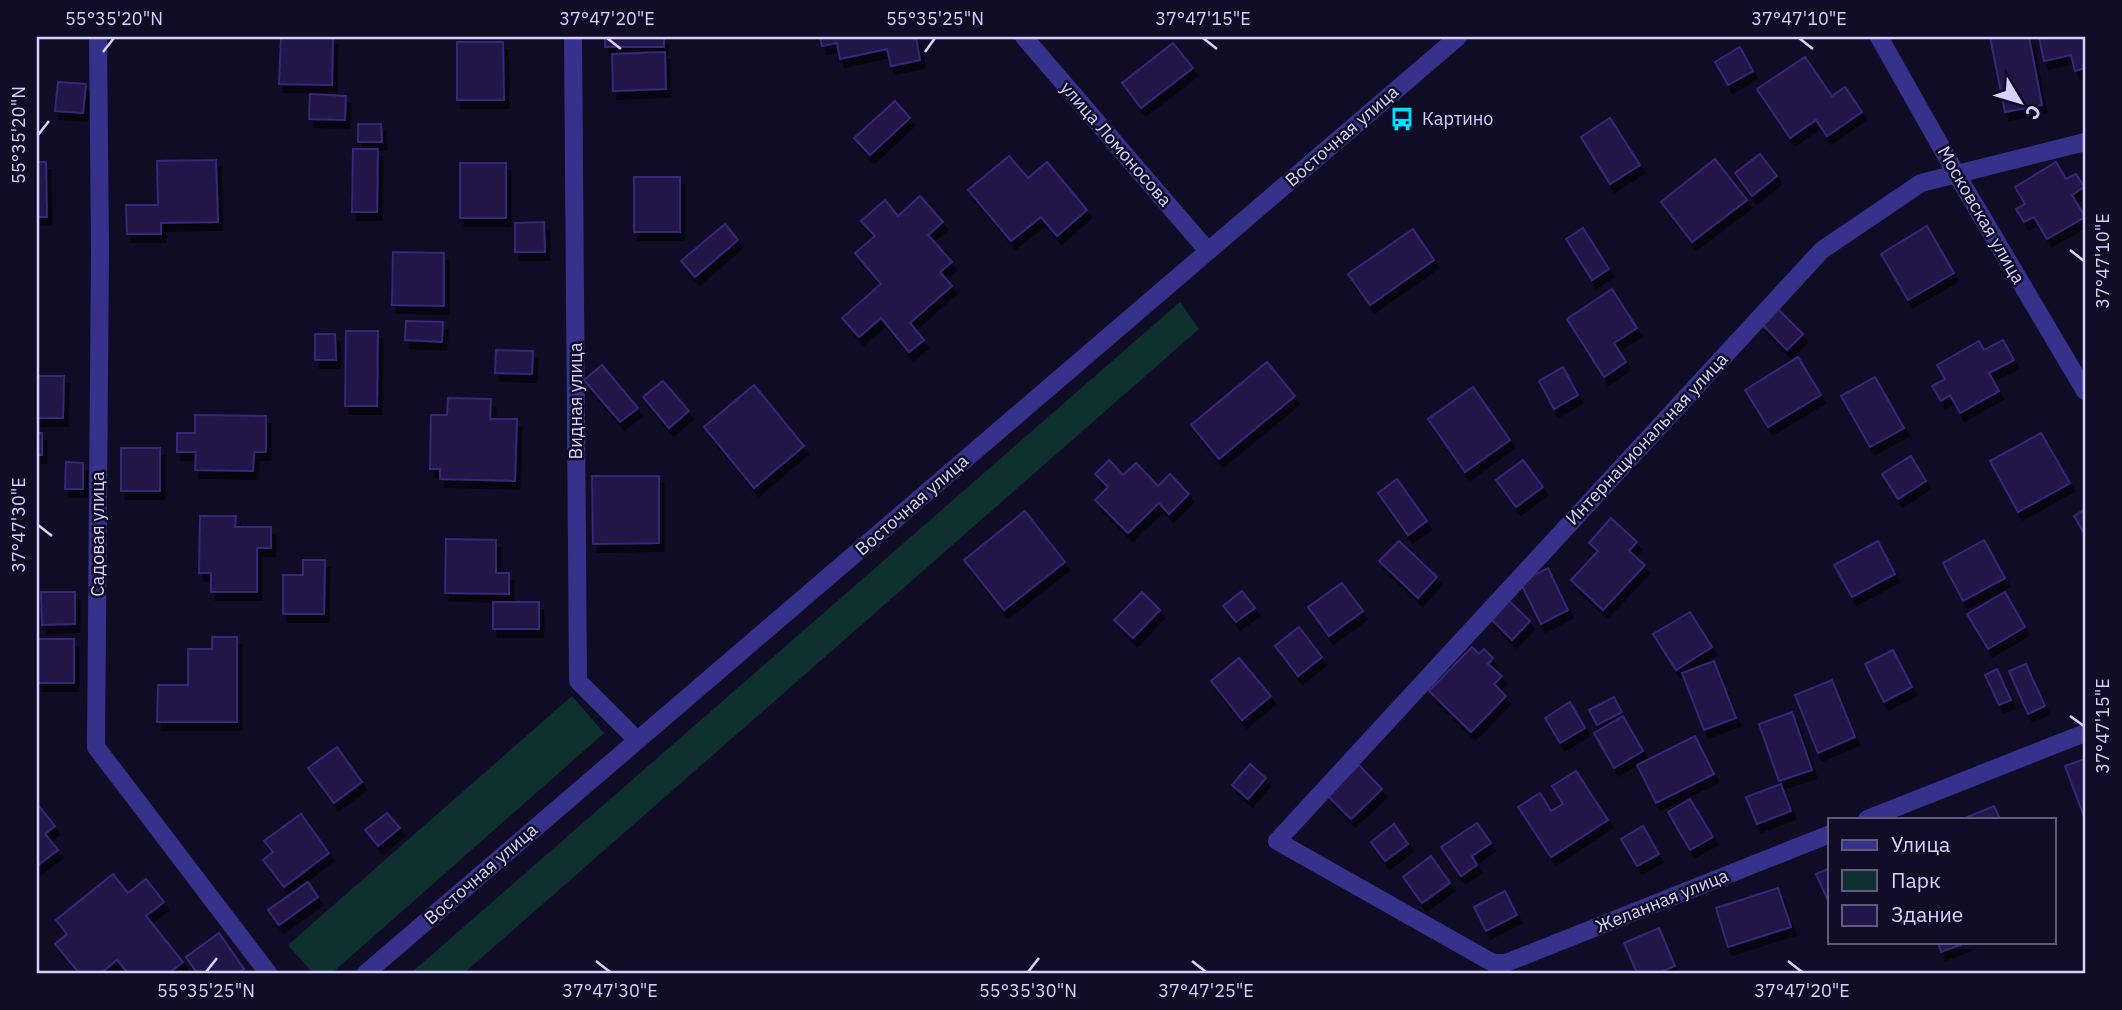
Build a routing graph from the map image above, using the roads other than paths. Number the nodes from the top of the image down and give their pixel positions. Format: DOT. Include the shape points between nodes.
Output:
graph roads {
  1 [pos="98,37"];
  2 [pos="573,37"];
  3 [pos="1024,37"];
  4 [pos="1458,37"];
  5 [pos="1879,37"];
  6 [pos="2085,142"];
  7 [pos="1957,175"];
  8 [pos="1208,251"];
  9 [pos="2085,391"];
  10 [pos="2085,733"];
  11 [pos="637,740"];
  12 [pos="1870,818"];
  13 [pos="1828,835"];
  14 [pos="1493,963"];
  15 [pos="268,973"];
  16 [pos="366,973"];
  1 -- 15 [label="street, Садовая улица" via="96,747"];
  2 -- 11 [label="street, Видная улица" via="578,681"];
  3 -- 8 [label="street, улица Ломоносова"];
  4 -- 8 [label="street, Восточная улица"];
  5 -- 7 [label="street, Московская улица"];
  6 -- 7 [label="street, Интернациональная улица"];
  7 -- 9 [label="street, Московская улица"];
  7 -- 14 [label="street, Интернациональная улица" via="1921,183 1822,250 1277,841"];
  8 -- 11 [label="street, Восточная улица"];
  10 -- 12 [label="street"];
  11 -- 16 [label="street, Восточная улица"];
  13 -- 14 [label="street, Желанная улица" via="1506,963"];
}
